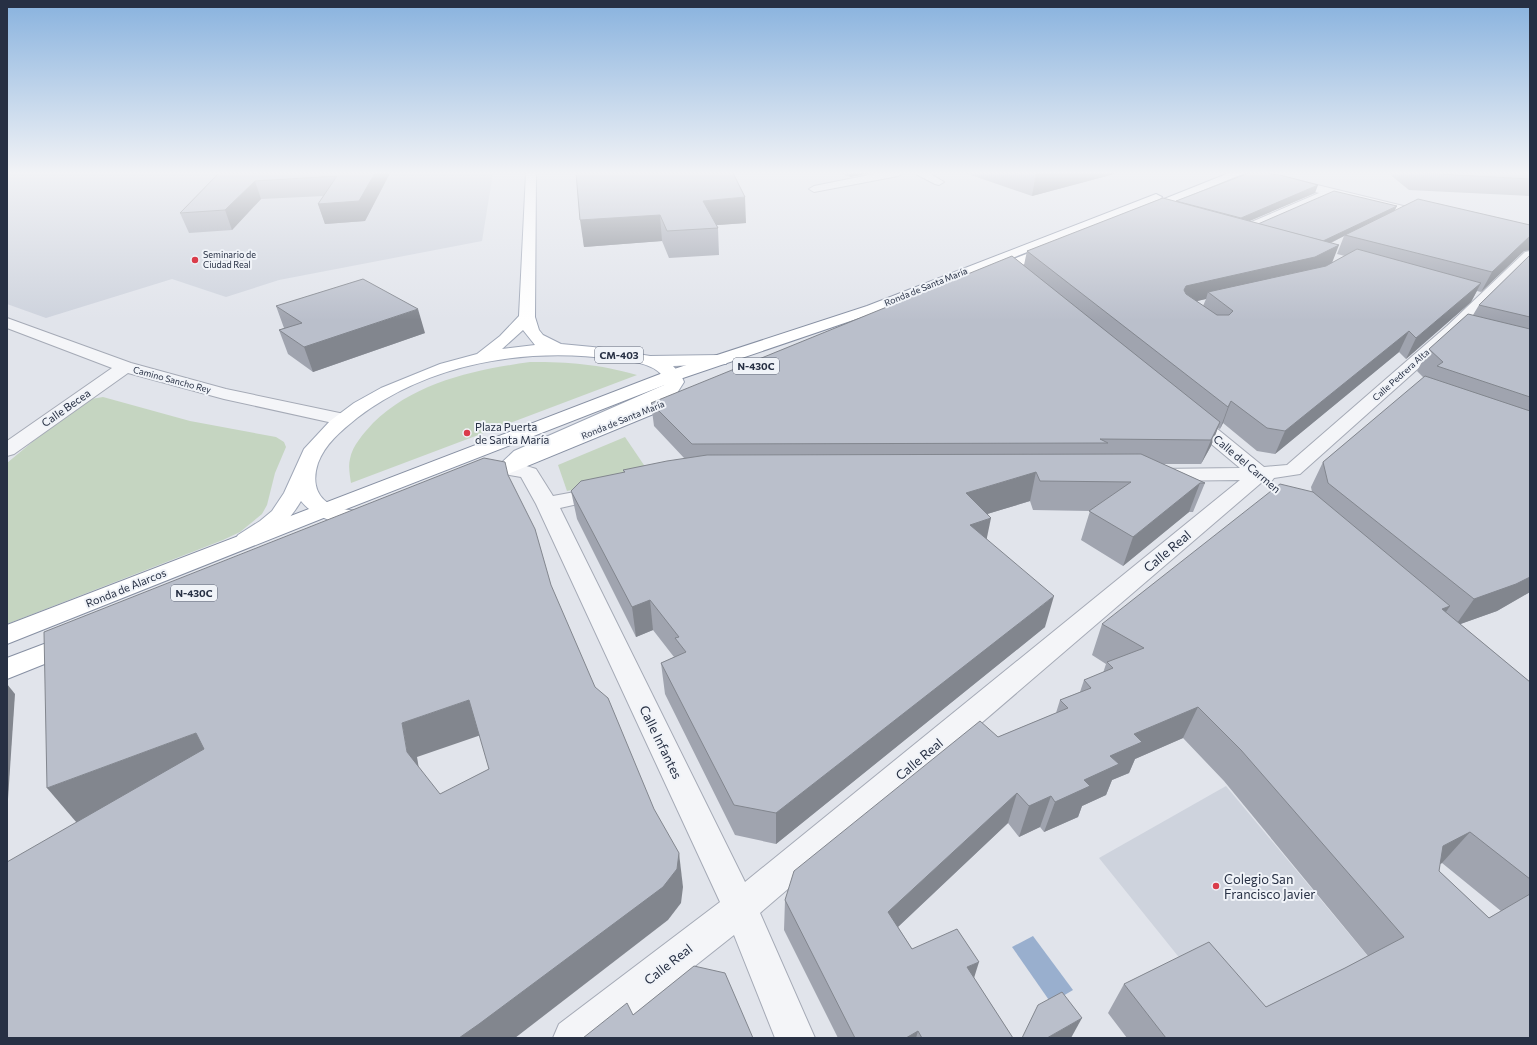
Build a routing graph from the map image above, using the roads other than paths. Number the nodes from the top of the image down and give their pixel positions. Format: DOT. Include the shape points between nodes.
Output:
graph roads {
  1 [pos="530,222"];
  2 [pos="1102,222"];
  3 [pos="1114,222"];
  4 [pos="1262,222"];
  5 [pos="1224,228"];
  6 [pos="1239,232"];
  7 [pos="1261,238"];
  8 [pos="1530,255"];
  9 [pos="1002,263"];
  10 [pos="1026,281"];
  11 [pos="527,317"];
  12 [pos="7,323"];
  13 [pos="560,349"];
  14 [pos="780,357"];
  15 [pos="637,358"];
  16 [pos="475,360"];
  17 [pos="720,360"];
  18 [pos="125,367"];
  19 [pos="674,375"];
  20 [pos="697,390"];
  21 [pos="1176,405"];
  22 [pos="342,419"];
  23 [pos="7,450"];
  24 [pos="306,468"];
  25 [pos="505,469"];
  26 [pos="1142,475"];
  27 [pos="1269,482"];
  28 [pos="461,486"];
  29 [pos="623,489"];
  30 [pos="547,504"];
  31 [pos="323,510"];
  32 [pos="330,538"];
  33 [pos="245,541"];
  34 [pos="95,633"];
  35 [pos="7,635"];
  36 [pos="7,669"];
  37 [pos="740,908"];
  38 [pos="573,1038"];
  39 [pos="795,1038"];
  1 -- 11 [label="main road"];
  2 -- 9 [label="main road, N-430C"];
  3 -- 9 [label="main road, N-430C"];
  4 -- 6 [label="street"];
  5 -- 6 [label="street"];
  6 -- 7 [label="street"];
  8 -- 27 [label="street, Calle Pedrera Alta" via="1476,297 1461,331 1398,387 1293,470"];
  9 -- 10 [label="street"];
  9 -- 14 [label="main road, Ronda de Santa María / N-430C"];
  9 -- 17 [label="main road, Ronda de Santa María / N-430C"];
  11 -- 13 [label="main road" via="530,330 538,340"];
  11 -- 16 [label="main road" via="506,339"];
  12 -- 18 [label="street, Camino Sancho Rey"];
  13 -- 15 [label="main road, CM-403"];
  13 -- 16 [label="main road" via="507,353"];
  15 -- 17 [label="main road" via="682,362"];
  15 -- 19 [label="main road, CM-403" via="666,369"];
  16 -- 22 [label="main road" via="421,377 383,394"];
  17 -- 19 [label="main road, Ronda de Santa María / N-430C"];
  18 -- 22 [label="street, Camino Sancho Rey" via="224,394"];
  18 -- 23 [label="street, Calle Becea"];
  19 -- 25 [label="main road" via="675,382 671,389 521,455"];
  19 -- 31 [label="main road, N-430C"];
  20 -- 25 [label="main road, Ronda de Santa María"];
  21 -- 27 [label="street, Calle del Carmen"];
  22 -- 24 [label="main road" via="313,450"];
  24 -- 31 [label="main road" via="305,486 314,505"];
  24 -- 33 [label="main road" via="280,516"];
  25 -- 28 [label="main road"];
  25 -- 30 [label="street, Calle Infantes" via="529,473"];
  26 -- 27 [label="street, Calle Pedrera Alta"];
  27 -- 37 [label="street, Calle Real"];
  29 -- 30 [label="street"];
  30 -- 37 [label="street, Calle Infantes"];
  31 -- 32 [label="main road" via="357,518 384,516"];
  31 -- 33 [label="main road, N-430C"];
  33 -- 35 [label="main road, Ronda de Alarcos / N-430C"];
  34 -- 36 [label="main road"];
  37 -- 38 [label="street, Calle Real"];
  37 -- 39 [label="street, Calle Infantes"];
}
